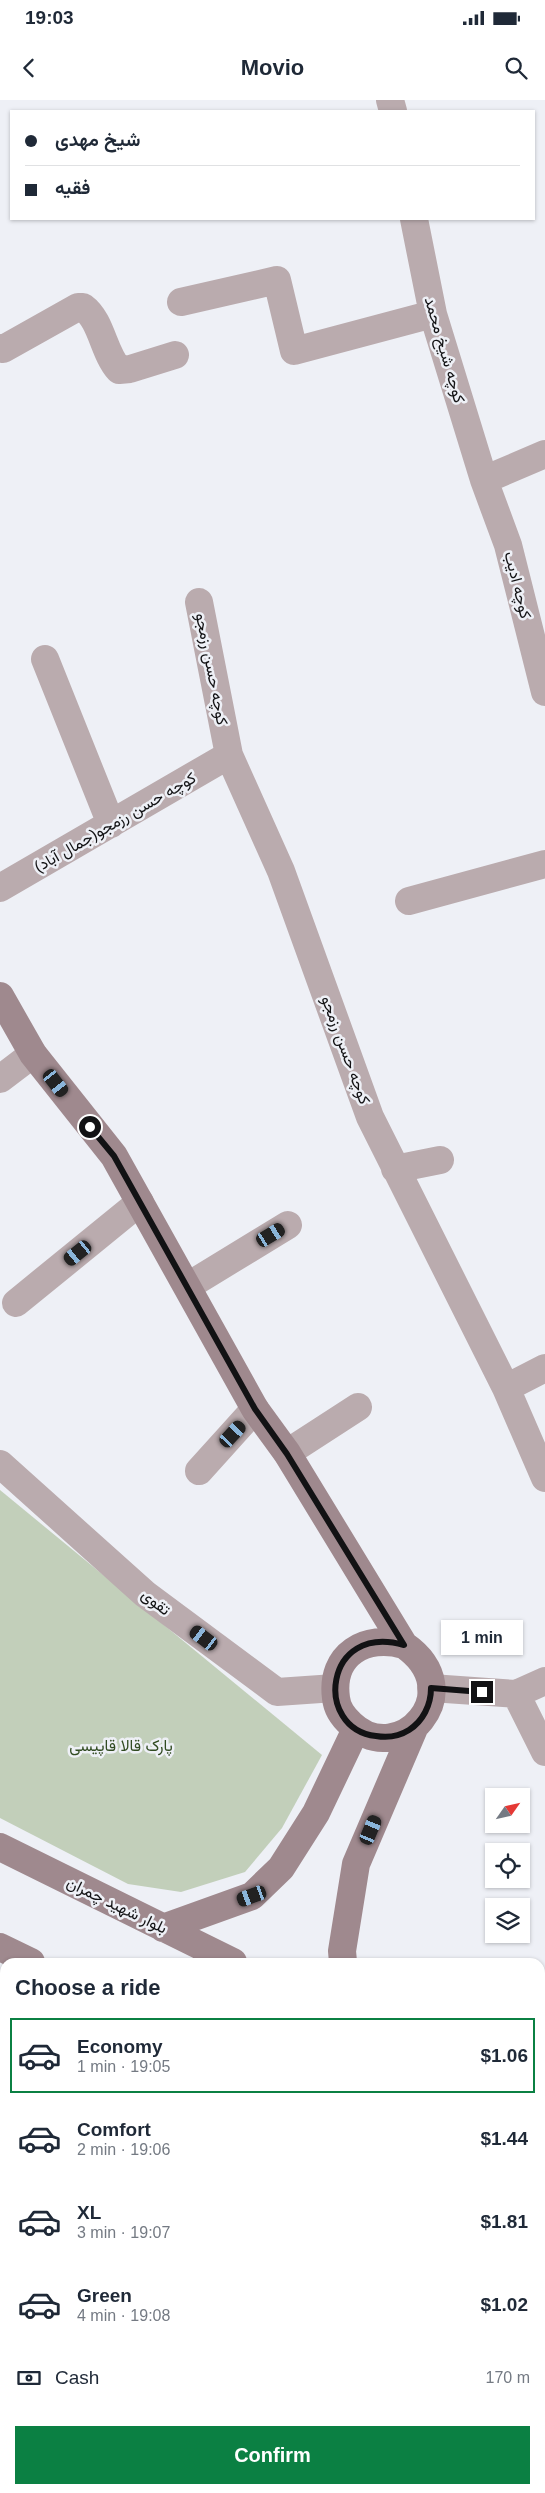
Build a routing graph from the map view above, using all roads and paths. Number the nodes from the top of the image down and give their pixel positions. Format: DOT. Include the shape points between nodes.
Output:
graph roads {
  1 [pos="414,220"];
  2 [pos="181,302"];
  3 [pos="433,314"];
  4 [pos="0,348"];
  5 [pos="175,356"];
  6 [pos="545,454"];
  7 [pos="484,480"];
  8 [pos="199,602"];
  9 [pos="45,659"];
  10 [pos="545,692"];
  11 [pos="229,755"];
  12 [pos="111,824"];
  13 [pos="545,864"];
  14 [pos="0,888"];
  15 [pos="409,901"];
  16 [pos="0,996"];
  17 [pos="32,1054"];
  18 [pos="0,1079"];
  19 [pos="440,1160"];
  20 [pos="395,1169"];
  21 [pos="140,1202"];
  22 [pos="288,1225"];
  23 [pos="188,1286"];
  24 [pos="16,1303"];
  25 [pos="545,1368"];
  26 [pos="506,1388"];
  27 [pos="358,1407"];
  28 [pos="255,1409"];
  29 [pos="287,1454"];
  30 [pos="0,1464"];
  31 [pos="198,1471"];
  32 [pos="545,1478"];
  33 [pos="404,1645"];
  34 [pos="545,1681"];
  35 [pos="335,1688"];
  36 [pos="431,1688"];
  37 [pos="516,1694"];
  38 [pos="415,1726"];
  39 [pos="356,1729"];
  40 [pos="545,1752"];
  41 [pos="0,1847"];
  42 [pos="163,1928"];
  43 [pos="0,1947"];
  44 [pos="23,1958"];
  45 [pos="225,1958"];
  46 [pos="343,1958"];
  1 -- 3 [label="street, کوچه شیخ محمد"];
  2 -- 3 [label="street" via="277,280 294,351"];
  3 -- 7 [label="street, کوچه شیخ محمد"];
  4 -- 5 [label="street" via="83,307 90,312 111,361 119,370"];
  6 -- 7 [label="street"];
  7 -- 10 [label="street, کوچه ادیب" via="508,546"];
  8 -- 11 [label="street, کوچه حسن رزمجو"];
  9 -- 12 [label="street"];
  11 -- 12 [label="street, کوچه حسن رزمجو(جمال آباد)"];
  11 -- 20 [label="street, کوچه حسن رزمجو" via="281,871 370,1117"];
  12 -- 14 [label="street, کوچه حسن رزمجو(جمال آباد)"];
  13 -- 15 [label="street"];
  16 -- 17 [label="street"];
  17 -- 18 [label="street"];
  17 -- 21 [label="street" via="114,1156"];
  19 -- 20 [label="street"];
  20 -- 26 [label="street, کوچه حسن رزمجو"];
  21 -- 23 [label="street"];
  21 -- 24 [label="street"];
  22 -- 23 [label="street"];
  23 -- 28 [label="street"];
  25 -- 26 [label="street"];
  26 -- 32 [label="street, کوچه حسن رزمجو"];
  27 -- 29 [label="street"];
  28 -- 29 [label="street"];
  28 -- 31 [label="street"];
  29 -- 33 [label="street"];
  30 -- 35 [label="street, تقوی" via="145,1594 277,1692"];
  33 -- 35 [label="street" via="389,1641 358,1647 338,1672"];
  33 -- 36 [label="street" via="417,1654 427,1668"];
  34 -- 37 [label="street"];
  35 -- 39 [label="street" via="337,1704 344,1718"];
  36 -- 37 [label="street"];
  36 -- 38 [label="street" via="425,1714"];
  37 -- 40 [label="street"];
  38 -- 39 [label="street" via="386,1738 370,1736"];
  38 -- 46 [label="street" via="356,1864"];
  39 -- 42 [label="street" via="316,1813 282,1868 252,1896"];
  41 -- 42 [label="street, بلوار شهید چمران"];
  42 -- 45 [label="street, بلوار شهید چمران"];
  43 -- 44 [label="street"];
}
